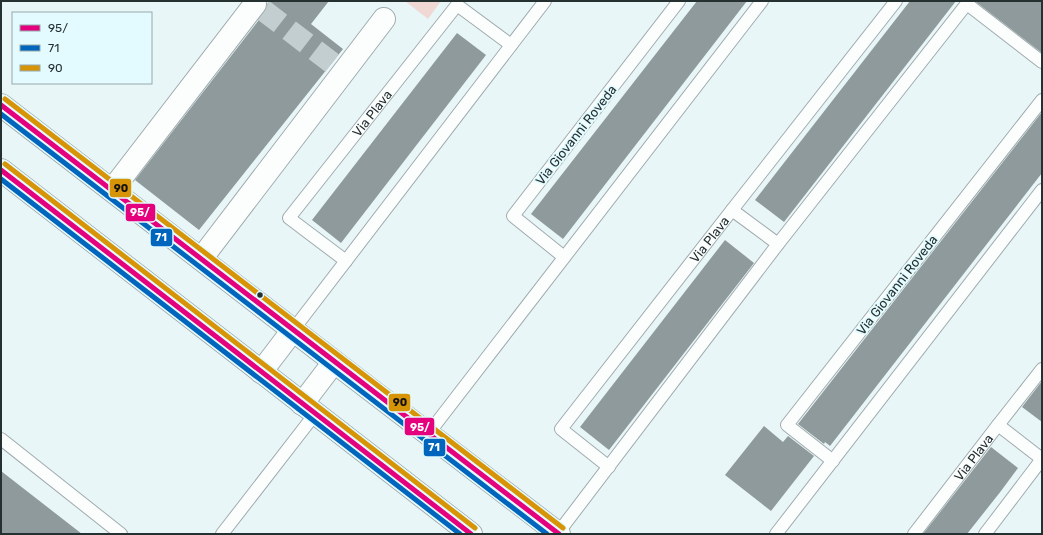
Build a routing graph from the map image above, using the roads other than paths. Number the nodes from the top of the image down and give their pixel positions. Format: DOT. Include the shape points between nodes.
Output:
graph roads {
  1 [pos="545,1"];
  2 [pos="679,1"];
  3 [pos="762,1"];
  4 [pos="896,1"];
  5 [pos="968,2"];
  6 [pos="458,3"];
  7 [pos="257,5"];
  8 [pos="384,19"];
  9 [pos="511,45"];
  10 [pos="1042,62"];
  11 [pos="1042,100"];
  12 [pos="1,105"];
  13 [pos="1,170"];
  14 [pos="112,190"];
  15 [pos="1042,190"];
  16 [pos="732,210"];
  17 [pos="778,244"];
  18 [pos="564,257"];
  19 [pos="201,259"];
  20 [pos="346,261"];
  21 [pos="293,330"];
  22 [pos="334,362"];
  23 [pos="1042,369"];
  24 [pos="261,372"];
  25 [pos="309,409"];
  26 [pos="998,425"];
  27 [pos="428,434"];
  28 [pos="1,439"];
  29 [pos="1042,459"];
  30 [pos="833,461"];
  31 [pos="609,467"];
  32 [pos="121,534"];
  33 [pos="222,534"];
  34 [pos="471,534"];
  35 [pos="559,534"];
  36 [pos="776,534"];
  37 [pos="914,534"];
  38 [pos="985,534"];
  1 -- 9 [label="lane"];
  2 -- 18 [label="lane, Via Giovanni Roveda" via="512,216"];
  3 -- 18 [label="lane"];
  4 -- 16 [label="lane"];
  5 -- 10 [label="lane"];
  5 -- 17 [label="lane"];
  6 -- 9 [label="lane, Via Plava"];
  6 -- 20 [label="lane, Via Plava" via="289,218"];
  7 -- 14 [label="street"];
  8 -- 19 [label="street" via="337,68"];
  9 -- 20 [label="lane"];
  11 -- 30 [label="lane, Via Giovanni Roveda" via="788,425"];
  12 -- 14 [label="street"];
  13 -- 24 [label="street"];
  14 -- 19 [label="street"];
  15 -- 30 [label="lane"];
  16 -- 17 [label="lane, Via Plava"];
  16 -- 31 [label="lane, Via Plava" via="561,429"];
  17 -- 31 [label="lane"];
  18 -- 27 [label="lane"];
  19 -- 21 [label="street"];
  20 -- 21 [label="lane"];
  21 -- 22 [label="street"];
  21 -- 24 [label="street"];
  22 -- 25 [label="street"];
  22 -- 27 [label="street"];
  23 -- 26 [label="lane"];
  24 -- 25 [label="street"];
  25 -- 33 [label="lane"];
  25 -- 34 [label="street"];
  26 -- 29 [label="lane, Via Plava"];
  26 -- 37 [label="lane, Via Plava"];
  27 -- 35 [label="street"];
  28 -- 32 [label="lane"];
  29 -- 38 [label="lane, Via Plava"];
  30 -- 36 [label="lane"];
  31 -- 35 [label="lane"];
}
